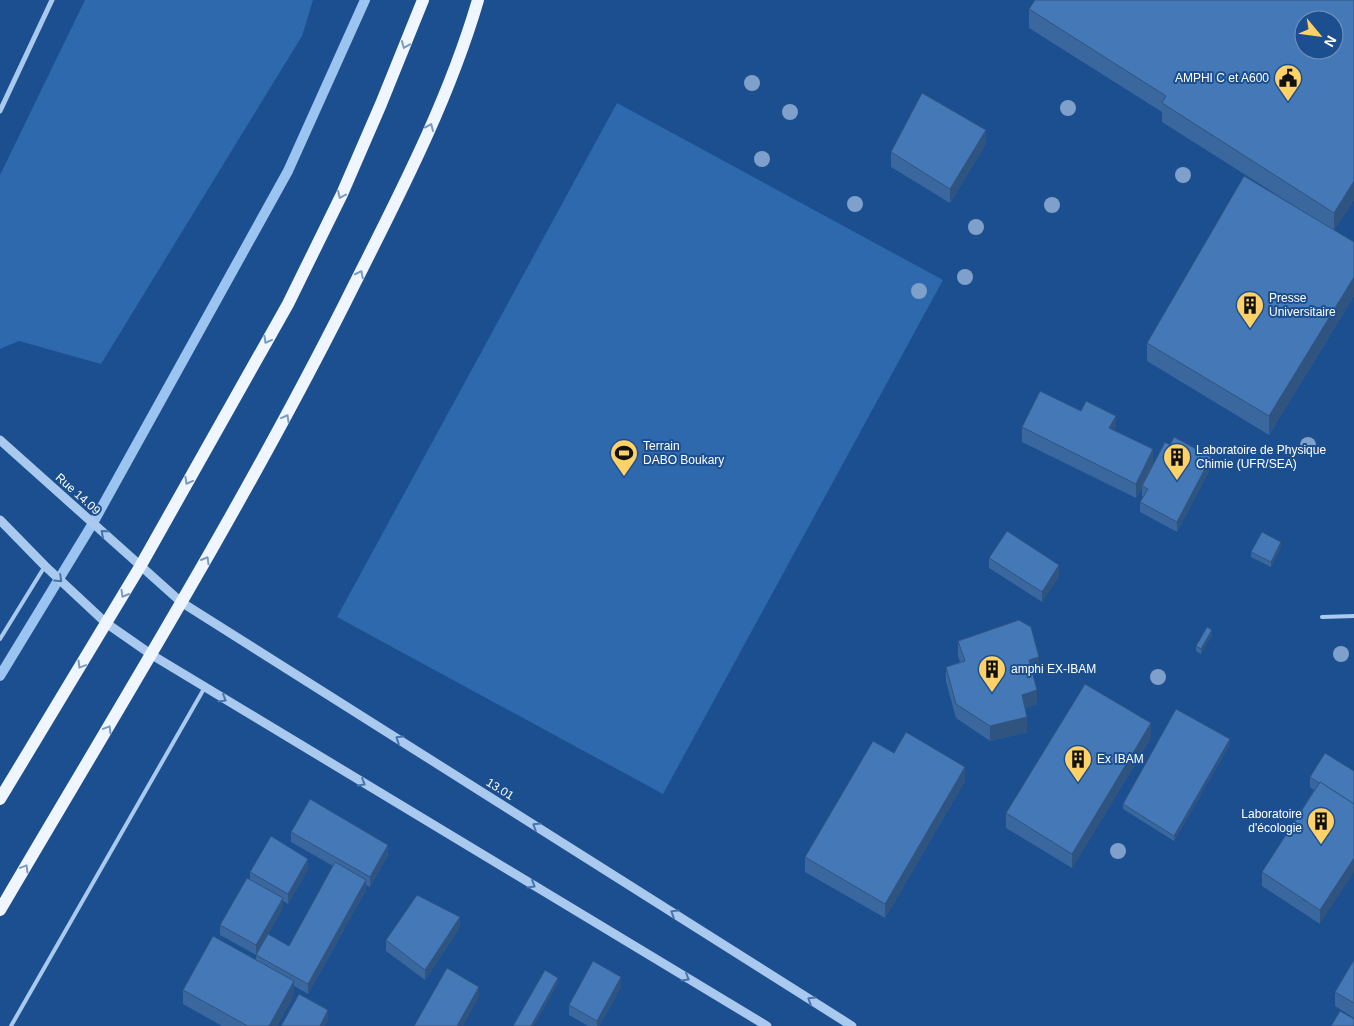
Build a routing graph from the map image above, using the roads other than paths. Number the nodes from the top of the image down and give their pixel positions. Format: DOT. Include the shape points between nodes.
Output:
graph roads {
  1 [pos="52,0"];
  2 [pos="423,0"];
  3 [pos="478,0"];
  4 [pos="0,111"];
  5 [pos="0,440"];
  6 [pos="0,520"];
  7 [pos="141,565"];
  8 [pos="45,566"];
  9 [pos="182,602"];
  10 [pos="1354,616"];
  11 [pos="1322,617"];
  12 [pos="106,624"];
  13 [pos="0,639"];
  14 [pos="152,655"];
  15 [pos="205,688"];
  16 [pos="0,799"];
  17 [pos="0,910"];
  18 [pos="11,1026"];
  19 [pos="767,1026"];
  20 [pos="852,1026"];
  1 -- 4 [label="street"];
  2 -- 7 [label="main road, one-way" via="342,194 292,295"];
  9 -- 3 [label="main road, one-way" via="287,417 404,185 438,109"];
  7 -- 5 [label="street, Rue 14.09, one-way"];
  6 -- 8 [label="street"];
  7 -- 9 [label="street, 13.01"];
  7 -- 12 [label="main road, one-way"];
  8 -- 12 [label="street, one-way"];
  8 -- 13 [label="lane"];
  9 -- 14 [label="main road"];
  20 -- 9 [label="street, 13.01, one-way"];
  10 -- 11 [label="lane"];
  12 -- 14 [label="street"];
  12 -- 16 [label="main road, one-way"];
  14 -- 15 [label="street"];
  17 -- 14 [label="main road, one-way"];
  15 -- 18 [label="lane"];
  15 -- 19 [label="street, one-way"];
}
